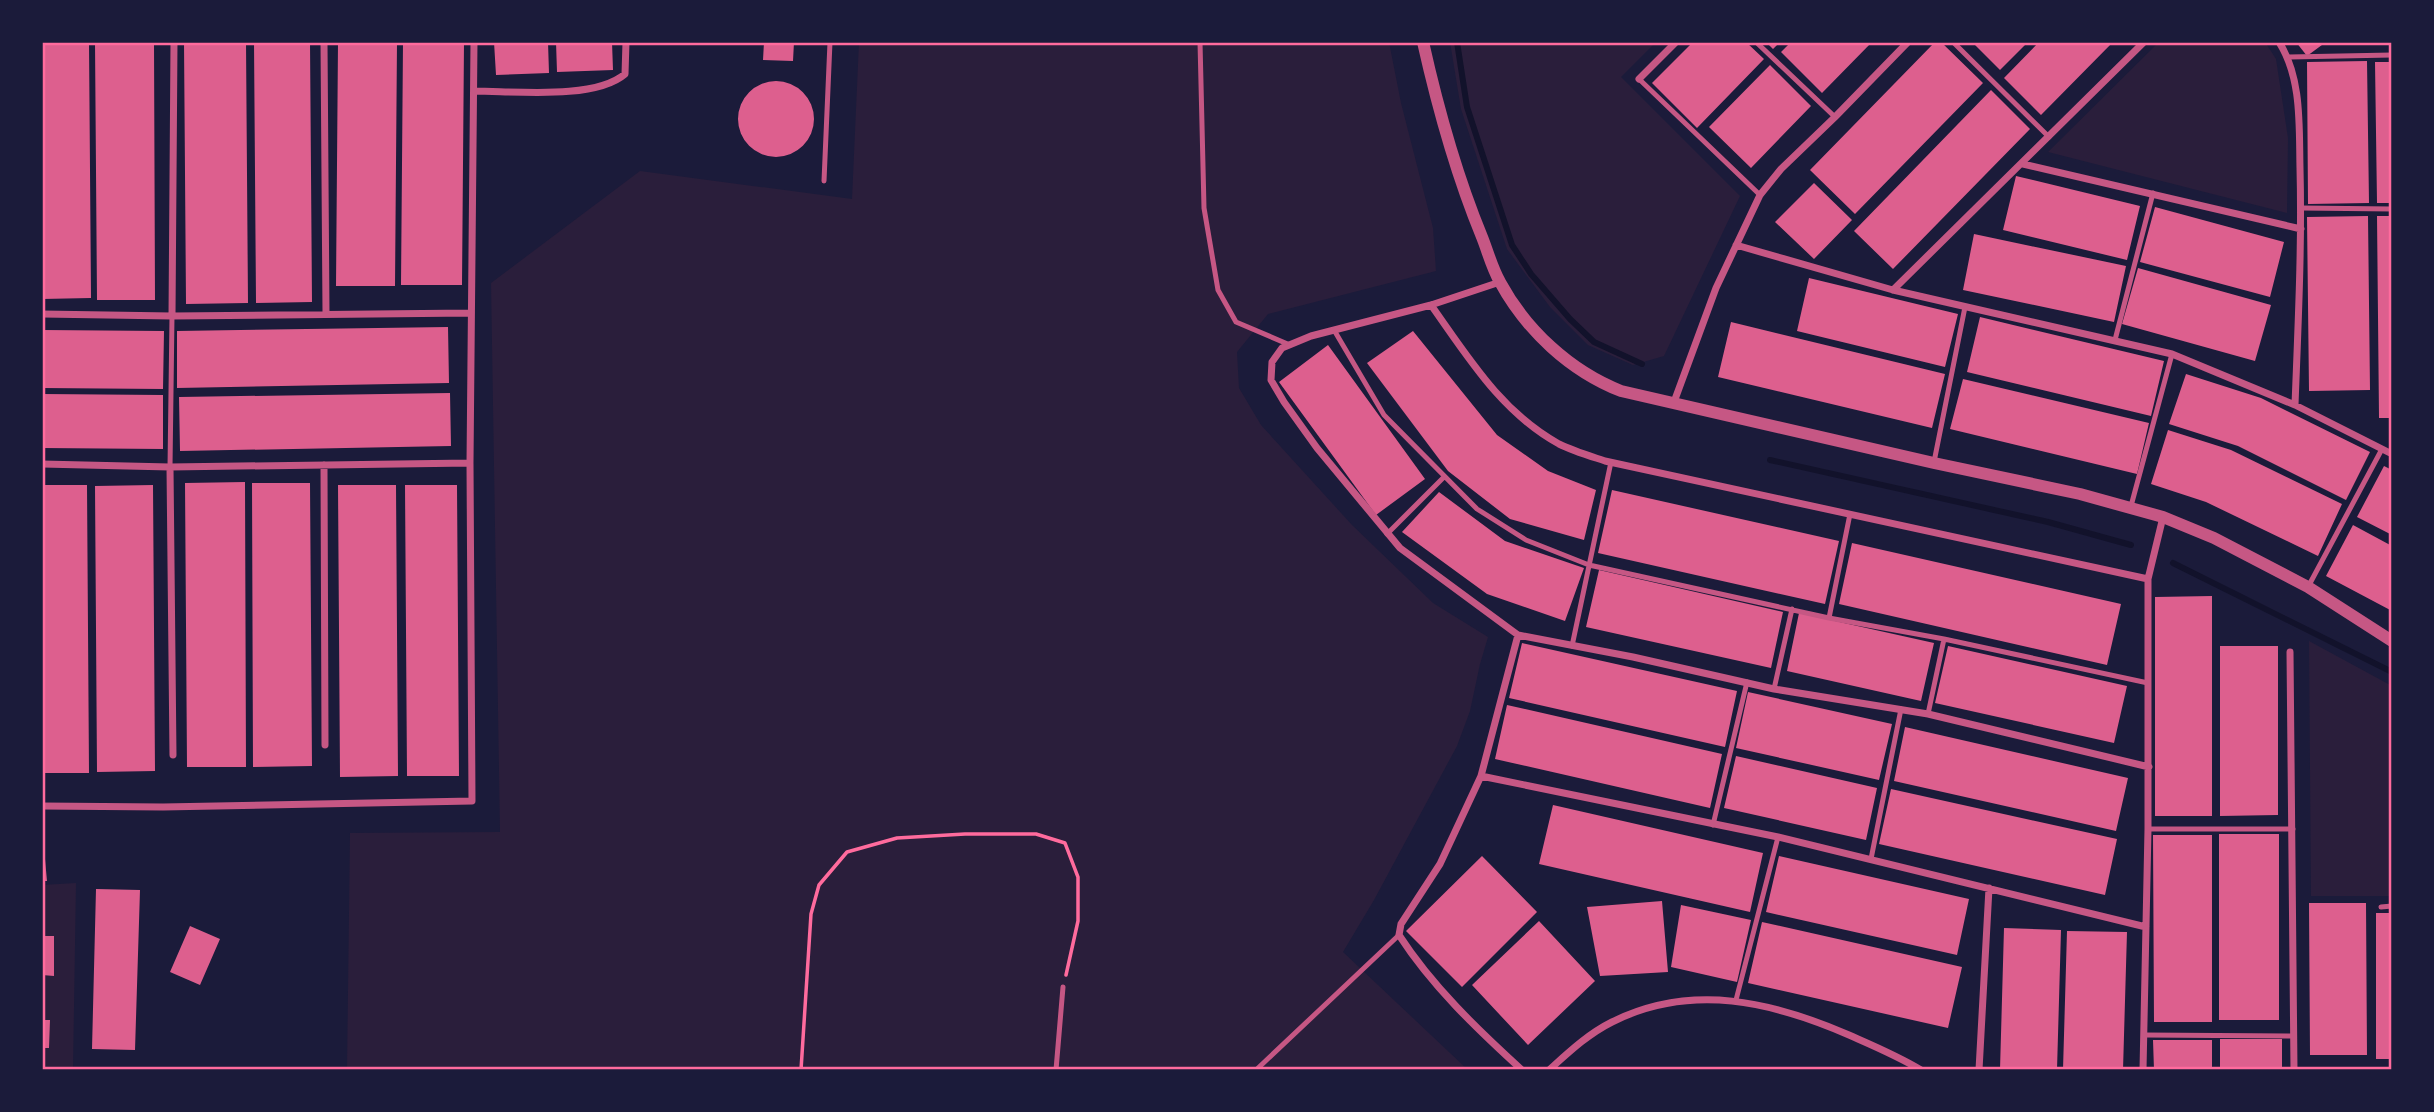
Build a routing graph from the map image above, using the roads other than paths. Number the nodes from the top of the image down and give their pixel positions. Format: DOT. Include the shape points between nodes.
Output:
graph roads {
  1 [pos="174,42"];
  2 [pos="324,42"];
  3 [pos="474,42"];
  4 [pos="626,42"];
  5 [pos="830,42"];
  6 [pos="1200,42"];
  7 [pos="1423,42"];
  8 [pos="1676,42"];
  9 [pos="1756,42"];
  10 [pos="1908,42"];
  11 [pos="1953,42"];
  12 [pos="2144,42"];
  13 [pos="2279,42"];
  14 [pos="2392,55"];
  15 [pos="2289,57"];
  16 [pos="1639,79"];
  17 [pos="475,91"];
  18 [pos="1835,117"];
  19 [pos="2049,137"];
  20 [pos="2023,164"];
  21 [pos="824,181"];
  22 [pos="2153,193"];
  23 [pos="1759,195"];
  24 [pos="2301,208"];
  25 [pos="2392,209"];
  26 [pos="2301,229"];
  27 [pos="1736,245"];
  28 [pos="1500,282"];
  29 [pos="1893,290"];
  30 [pos="1431,305"];
  31 [pos="1965,307"];
  32 [pos="326,313"];
  33 [pos="470,313"];
  34 [pos="42,314"];
  35 [pos="172,316"];
  36 [pos="1334,330"];
  37 [pos="2115,341"];
  38 [pos="1290,345"];
  39 [pos="2172,354"];
  40 [pos="1674,402"];
  41 [pos="2295,405"];
  42 [pos="2382,449"];
  43 [pos="2392,454"];
  44 [pos="1611,462"];
  45 [pos="470,463"];
  46 [pos="1934,463"];
  47 [pos="42,464"];
  48 [pos="324,466"];
  49 [pos="170,467"];
  50 [pos="1444,477"];
  51 [pos="2131,508"];
  52 [pos="1850,514"];
  53 [pos="2163,517"];
  54 [pos="1386,534"];
  55 [pos="1589,565"];
  56 [pos="2148,579"];
  57 [pos="2308,587"];
  58 [pos="1792,609"];
  59 [pos="1829,618"];
  60 [pos="1518,635"];
  61 [pos="1944,639"];
  62 [pos="2392,641"];
  63 [pos="1572,646"];
  64 [pos="2290,652"];
  65 [pos="1747,682"];
  66 [pos="2148,684"];
  67 [pos="1774,689"];
  68 [pos="1901,709"];
  69 [pos="1928,715"];
  70 [pos="325,745"];
  71 [pos="173,755"];
  72 [pos="2149,767"];
  73 [pos="1481,776"];
  74 [pos="42,806"];
  75 [pos="1713,825"];
  76 [pos="2148,829"];
  77 [pos="2293,829"];
  78 [pos="1778,837"];
  79 [pos="1871,859"];
  80 [pos="1989,888"];
  81 [pos="2392,906"];
  82 [pos="2381,907"];
  83 [pos="2146,927"];
  84 [pos="1398,935"];
  85 [pos="1063,987"];
  86 [pos="1736,1000"];
  87 [pos="2145,1035"];
  88 [pos="2294,1035"];
  89 [pos="1056,1070"];
  90 [pos="1256,1070"];
  91 [pos="1522,1070"];
  92 [pos="1549,1070"];
  93 [pos="1921,1070"];
  94 [pos="1979,1070"];
  95 [pos="2143,1070"];
  96 [pos="2294,1070"];
  1 -- 35 [label="street"];
  2 -- 32 [label="street"];
  3 -- 17 [label="street"];
  4 -- 17 [label="street" via="625,74 606,85 584,91"];
  5 -- 21 [label="lane"];
  6 -- 38 [label="lane" via="1204,208 1218,290 1236,322"];
  7 -- 28 [label="street" via="1467,201"];
  8 -- 16 [label="street"];
  9 -- 18 [label="lane"];
  10 -- 18 [label="street"];
  11 -- 19 [label="lane"];
  12 -- 19 [label="street"];
  13 -- 15 [label="street"];
  14 -- 15 [label="lane"];
  15 -- 24 [label="street" via="2298,104"];
  16 -- 23 [label="lane"];
  17 -- 33 [label="street"];
  18 -- 23 [label="street"];
  19 -- 20 [label="street"];
  20 -- 22 [label="street"];
  20 -- 29 [label="street"];
  22 -- 26 [label="street"];
  22 -- 37 [label="lane"];
  23 -- 27 [label="street"];
  24 -- 25 [label="lane"];
  24 -- 26 [label="street"];
  26 -- 41 [label="street"];
  27 -- 29 [label="street"];
  27 -- 40 [label="street"];
  28 -- 30 [label="street"];
  28 -- 40 [label="street" via="1533,328 1571,365 1621,391"];
  29 -- 31 [label="street"];
  30 -- 36 [label="street"];
  30 -- 44 [label="street" via="1486,383 1516,415 1560,445"];
  31 -- 37 [label="street"];
  31 -- 46 [label="lane"];
  32 -- 33 [label="street"];
  32 -- 35 [label="street"];
  33 -- 45 [label="street"];
  34 -- 35 [label="street"];
  35 -- 49 [label="lane"];
  36 -- 38 [label="street"];
  36 -- 50 [label="lane" via="1384,415"];
  37 -- 39 [label="street"];
  38 -- 54 [label="street" via="1272,362 1275,389"];
  39 -- 41 [label="street"];
  39 -- 51 [label="lane"];
  40 -- 46 [label="street"];
  41 -- 42 [label="street"];
  42 -- 43 [label="street"];
  42 -- 57 [label="lane"];
  44 -- 52 [label="street"];
  44 -- 55 [label="lane"];
  45 -- 48 [label="street"];
  45 -- 74 [label="street" via="472,801"];
  46 -- 51 [label="street"];
  47 -- 49 [label="street"];
  48 -- 49 [label="street"];
  48 -- 70 [label="street"];
  49 -- 71 [label="street"];
  50 -- 54 [label="lane"];
  50 -- 55 [label="lane" via="1477,509 1526,540"];
  51 -- 53 [label="street"];
  52 -- 56 [label="street"];
  52 -- 59 [label="lane"];
  53 -- 56 [label="street"];
  53 -- 57 [label="street"];
  54 -- 60 [label="street"];
  55 -- 58 [label="lane"];
  55 -- 63 [label="lane"];
  56 -- 66 [label="street"];
  57 -- 62 [label="street"];
  58 -- 59 [label="lane"];
  58 -- 67 [label="lane"];
  59 -- 61 [label="lane"];
  60 -- 63 [label="street"];
  60 -- 73 [label="street"];
  61 -- 66 [label="lane"];
  61 -- 69 [label="lane"];
  63 -- 65 [label="street"];
  64 -- 77 [label="street"];
  65 -- 67 [label="street"];
  65 -- 75 [label="lane"];
  66 -- 72 [label="street"];
  67 -- 68 [label="street"];
  68 -- 69 [label="street"];
  68 -- 79 [label="lane"];
  69 -- 72 [label="street"];
  72 -- 76 [label="street"];
  73 -- 75 [label="street"];
  73 -- 84 [label="street" via="1440,863"];
  75 -- 78 [label="street"];
  76 -- 77 [label="lane"];
  76 -- 83 [label="street"];
  77 -- 88 [label="street"];
  78 -- 79 [label="street"];
  78 -- 86 [label="lane"];
  79 -- 80 [label="street"];
  80 -- 83 [label="street"];
  80 -- 94 [label="street"];
  81 -- 82 [label="lane"];
  83 -- 87 [label="street"];
  84 -- 90 [label="lane"];
  84 -- 91 [label="street" via="1449,998"];
  85 -- 89 [label="lane"];
  86 -- 92 [label="street" via="1660,1005 1629,1015 1588,1035"];
  86 -- 93 [label="street" via="1807,1017"];
  87 -- 88 [label="lane"];
  87 -- 95 [label="street"];
  88 -- 96 [label="street"];
}
